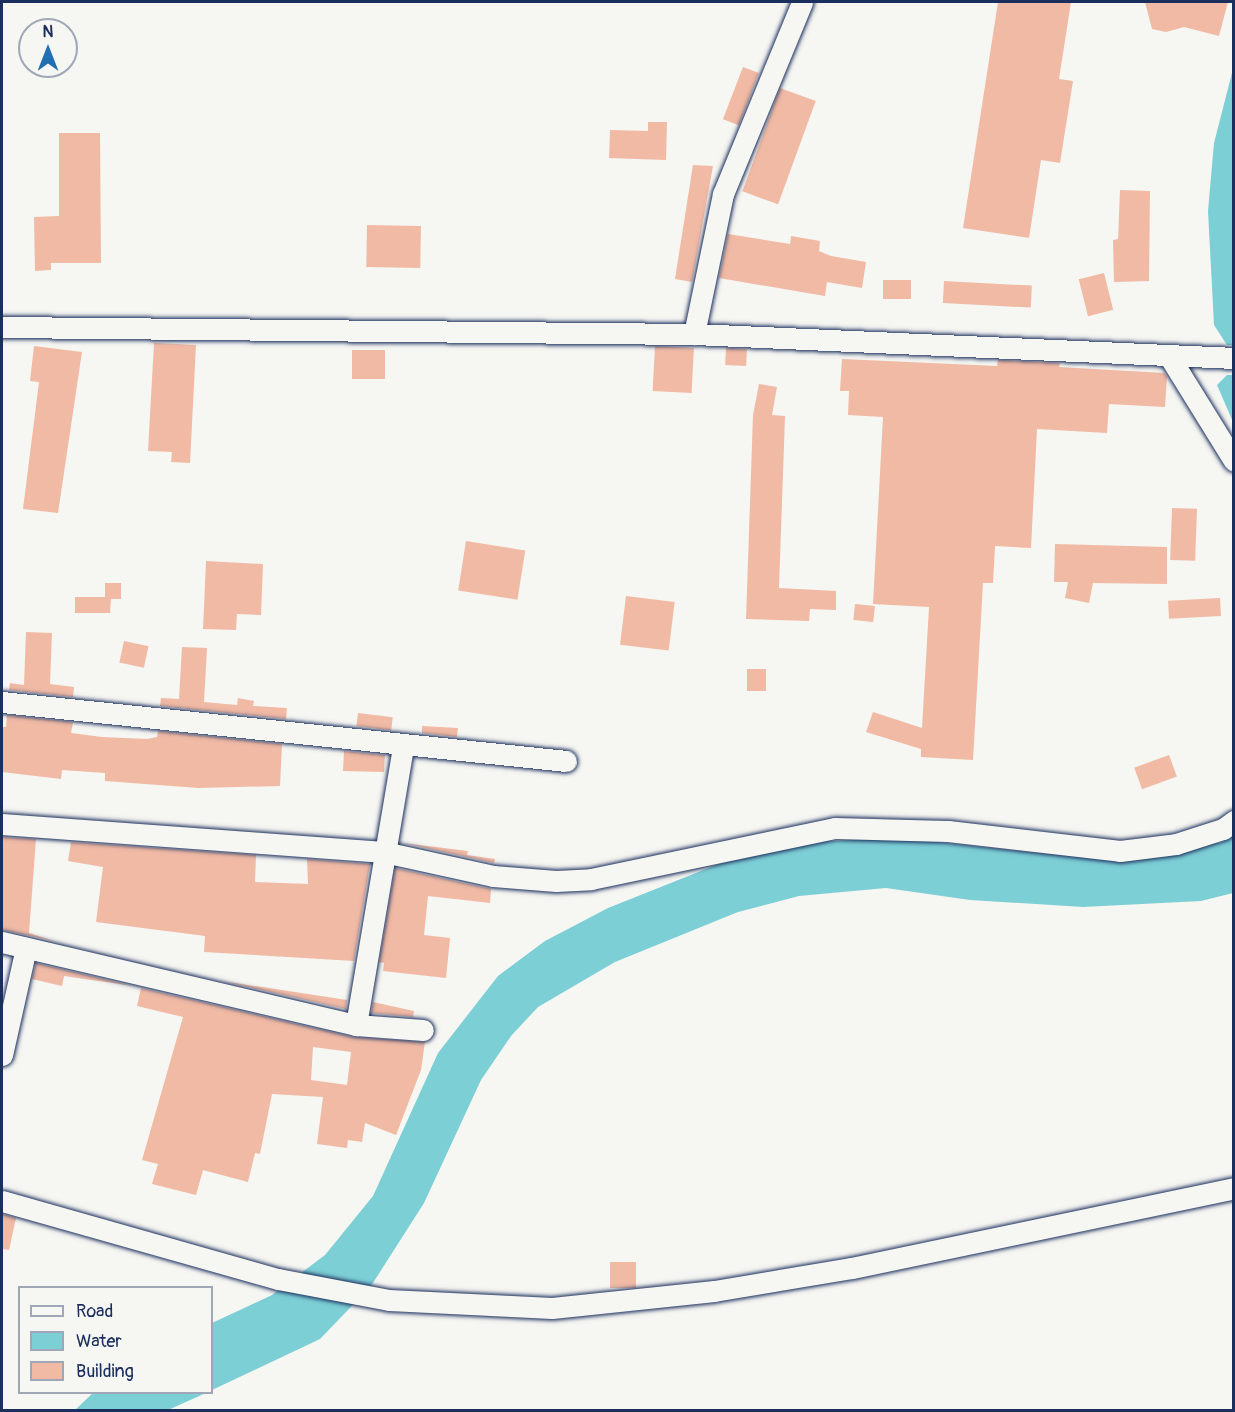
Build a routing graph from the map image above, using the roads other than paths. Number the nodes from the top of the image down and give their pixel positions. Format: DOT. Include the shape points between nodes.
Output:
graph roads {
  1 [pos="802,2"];
  2 [pos="2,327"];
  3 [pos="694,334"];
  4 [pos="1168,356"];
  5 [pos="1233,358"];
  6 [pos="1233,461"];
  7 [pos="2,702"];
  8 [pos="403,746"];
  9 [pos="566,760"];
  10 [pos="1233,821"];
  11 [pos="2,824"];
  12 [pos="384,852"];
  13 [pos="2,942"];
  14 [pos="26,948"];
  15 [pos="356,1025"];
  16 [pos="423,1030"];
  17 [pos="2,1055"];
  18 [pos="1233,1188"];
  19 [pos="2,1201"];
  1 -- 3 [label="street" via="723,194"];
  2 -- 3 [label="street"];
  3 -- 4 [label="street"];
  4 -- 5 [label="street"];
  4 -- 6 [label="street"];
  7 -- 8 [label="street"];
  8 -- 9 [label="street"];
  8 -- 12 [label="street"];
  10 -- 12 [label="street" via="1223,829 1176,844 1120,850 948,831 835,828 591,879 556,881 494,876"];
  11 -- 12 [label="street"];
  12 -- 15 [label="street"];
  13 -- 14 [label="street"];
  14 -- 15 [label="street"];
  14 -- 17 [label="street"];
  15 -- 16 [label="street"];
  18 -- 19 [label="street" via="852,1268 714,1291 552,1308 389,1300 278,1279"];
}
